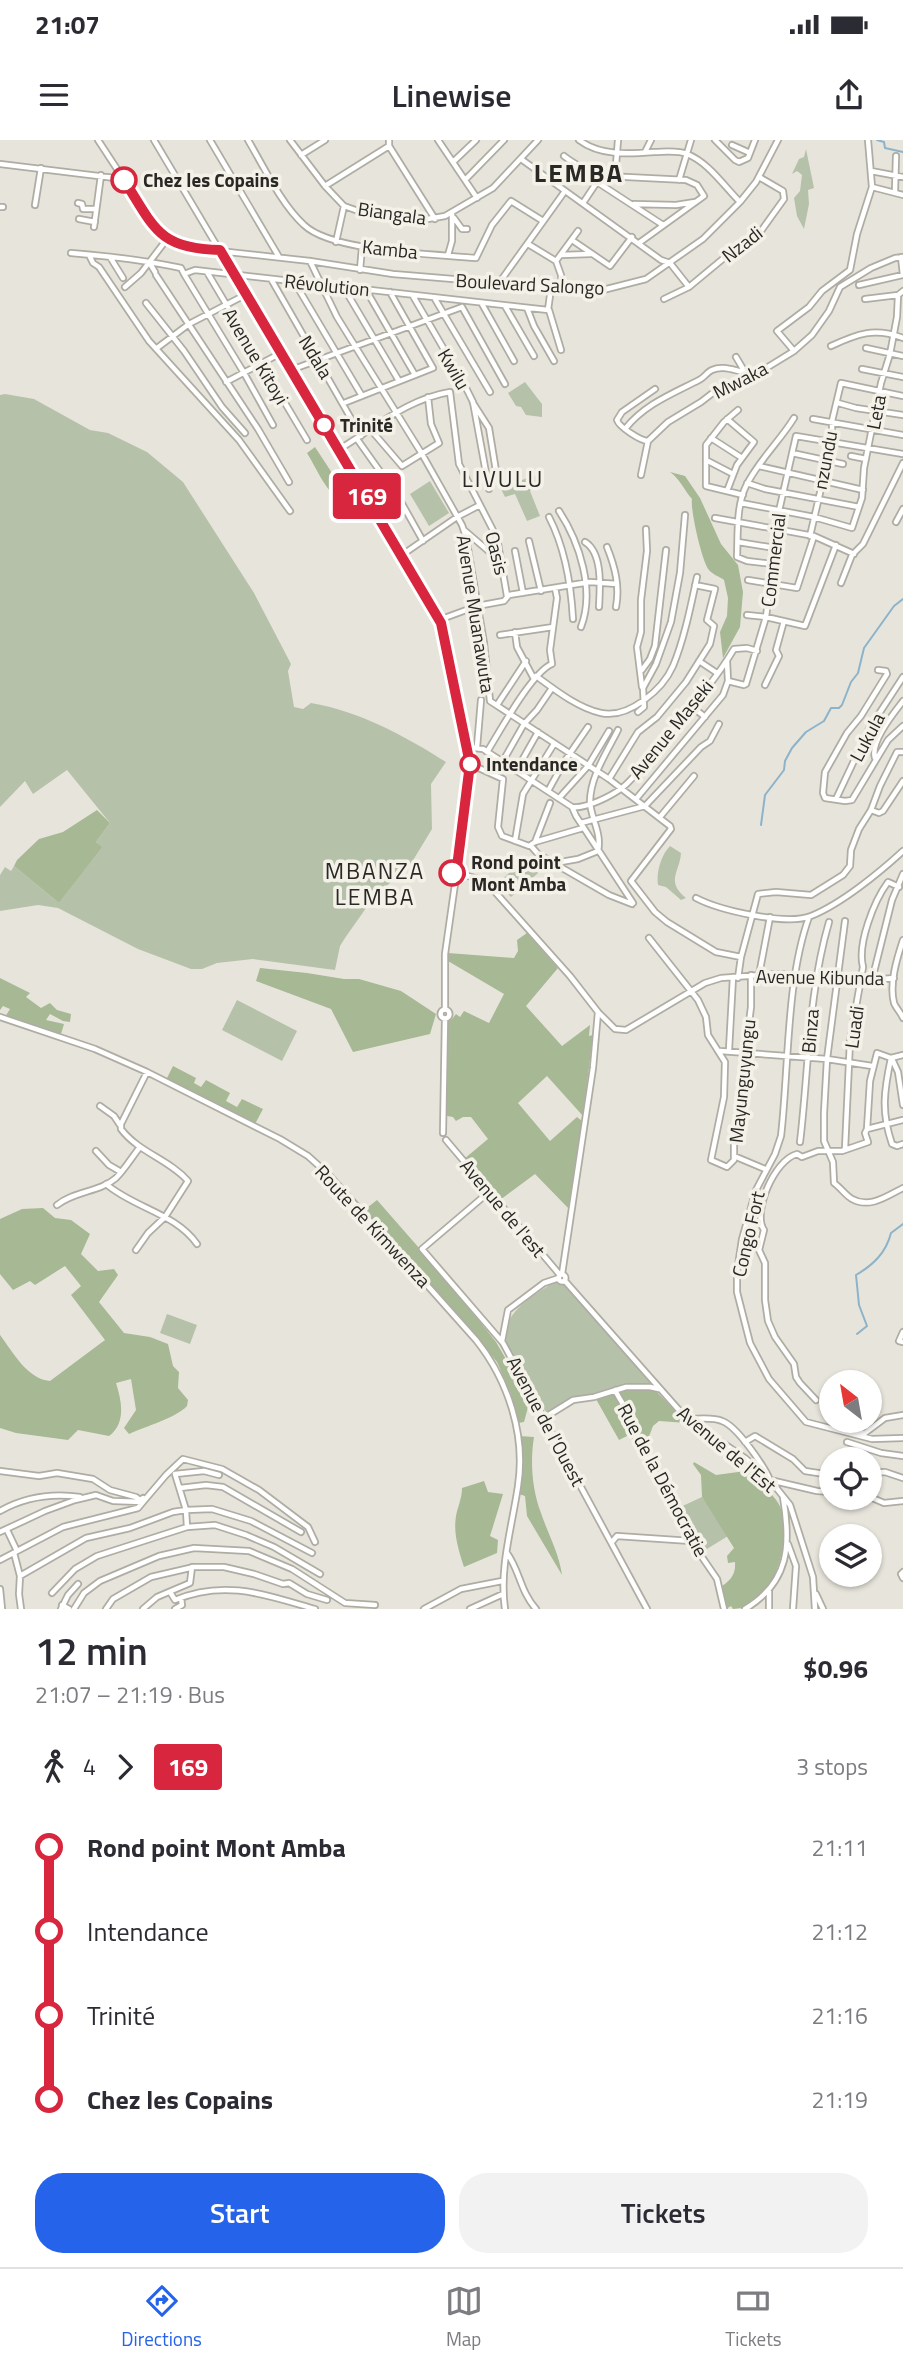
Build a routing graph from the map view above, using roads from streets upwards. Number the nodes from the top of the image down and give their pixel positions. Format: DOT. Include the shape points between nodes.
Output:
graph roads {
  1 [pos="98,140"];
  2 [pos="154,140"];
  3 [pos="210,140"];
  4 [pos="247,140"];
  5 [pos="290,140"];
  6 [pos="325,140"];
  7 [pos="438,140"];
  8 [pos="465,140"];
  9 [pos="476,140"];
  10 [pos="504,140"];
  11 [pos="538,140"];
  12 [pos="579,140"];
  13 [pos="618,140"];
  14 [pos="651,140"];
  15 [pos="691,140"];
  16 [pos="715,140"];
  17 [pos="755,140"];
  18 [pos="778,140"];
  19 [pos="868,140"];
  20 [pos="733,142"];
  21 [pos="389,143"];
  22 [pos="470,146"];
  23 [pos="618,153"];
  24 [pos="645,153"];
  25 [pos="686,153"];
  26 [pos="750,153"];
  27 [pos="729,154"];
  28 [pos="301,155"];
  29 [pos="564,156"];
  30 [pos="896,156"];
  31 [pos="521,159"];
  32 [pos="453,162"];
  33 [pos="0,164"];
  34 [pos="41,168"];
  35 [pos="871,171"];
  36 [pos="102,175"];
  37 [pos="895,175"];
  38 [pos="615,177"];
  39 [pos="759,177"];
  40 [pos="903,177"];
  41 [pos="123,179"];
  42 [pos="465,180"];
  43 [pos="598,180"];
  44 [pos="679,180"];
  45 [pos="325,186"];
  46 [pos="872,187"];
  47 [pos="565,191"];
  48 [pos="895,191"];
  49 [pos="903,195"];
  50 [pos="477,198"];
  51 [pos="696,201"];
  52 [pos="78,202"];
  53 [pos="740,202"];
  54 [pos="583,203"];
  55 [pos="633,204"];
  56 [pos="35,205"];
  57 [pos="344,206"];
  58 [pos="96,209"];
  59 [pos="453,215"];
  60 [pos="79,219"];
  61 [pos="435,219"];
  62 [pos="543,220"];
  63 [pos="663,225"];
  64 [pos="467,229"];
  65 [pos="578,231"];
  66 [pos="632,237"];
  67 [pos="167,239"];
  68 [pos="572,240"];
  69 [pos="336,242"];
  70 [pos="639,243"];
  71 [pos="528,244"];
  72 [pos="362,247"];
  73 [pos="220,250"];
  74 [pos="71,253"];
  75 [pos="592,254"];
  76 [pos="89,255"];
  77 [pos="448,255"];
  78 [pos="561,255"];
  79 [pos="110,257"];
  80 [pos="279,257"];
  81 [pos="902,257"];
  82 [pos="148,261"];
  83 [pos="310,261"];
  84 [pos="556,261"];
  85 [pos="670,263"];
  86 [pos="360,270"];
  87 [pos="207,272"];
  88 [pos="846,272"];
  89 [pos="184,274"];
  90 [pos="903,275"];
  91 [pos="235,276"];
  92 [pos="123,278"];
  93 [pos="852,278"];
  94 [pos="270,279"];
  95 [pos="295,282"];
  96 [pos="499,283"];
  97 [pos="320,284"];
  98 [pos="843,285"];
  99 [pos="859,285"];
  100 [pos="125,287"];
  101 [pos="344,287"];
  102 [pos="689,287"];
  103 [pos="551,288"];
  104 [pos="562,288"];
  105 [pos="366,290"];
  106 [pos="903,290"];
  107 [pos="390,292"];
  108 [pos="247,294"];
  109 [pos="412,295"];
  110 [pos="898,295"];
  111 [pos="434,298"];
  112 [pos="664,299"];
  113 [pos="865,299"];
  114 [pos="457,300"];
  115 [pos="146,303"];
  116 [pos="482,303"];
  117 [pos="226,305"];
  118 [pos="504,306"];
  119 [pos="462,307"];
  120 [pos="527,308"];
  121 [pos="549,310"];
  122 [pos="444,314"];
  123 [pos="208,315"];
  124 [pos="900,317"];
  125 [pos="426,322"];
  126 [pos="189,324"];
  127 [pos="408,328"];
  128 [pos="391,333"];
  129 [pos="894,334"];
  130 [pos="173,337"];
  131 [pos="903,338"];
  132 [pos="375,340"];
  133 [pos="831,346"];
  134 [pos="355,347"];
  135 [pos="157,348"];
  136 [pos="866,348"];
  137 [pos="561,350"];
  138 [pos="794,351"];
  139 [pos="281,353"];
  140 [pos="337,354"];
  141 [pos="890,354"];
  142 [pos="534,356"];
  143 [pos="903,356"];
  144 [pos="736,357"];
  145 [pos="319,360"];
  146 [pos="514,361"];
  147 [pos="554,361"];
  148 [pos="261,363"];
  149 [pos="862,369"];
  150 [pos="291,370"];
  151 [pos="745,372"];
  152 [pos="244,373"];
  153 [pos="885,373"];
  154 [pos="415,375"];
  155 [pos="903,377"];
  156 [pos="749,379"];
  157 [pos="399,381"];
  158 [pos="226,382"];
  159 [pos="505,384"];
  160 [pos="380,388"];
  161 [pos="655,389"];
  162 [pos="880,391"];
  163 [pos="490,393"];
  164 [pos="362,396"];
  165 [pos="428,397"];
  166 [pos="903,397"];
  167 [pos="344,402"];
  168 [pos="472,402"];
  169 [pos="838,403"];
  170 [pos="738,410"];
  171 [pos="876,410"];
  172 [pos="396,412"];
  173 [pos="903,415"];
  174 [pos="794,418"];
  175 [pos="727,419"];
  176 [pos="813,419"];
  177 [pos="832,421"];
  178 [pos="273,425"];
  179 [pos="625,429"];
  180 [pos="371,430"];
  181 [pos="872,430"];
  182 [pos="245,433"];
  183 [pos="903,435"];
  184 [pos="359,437"];
  185 [pos="711,438"];
  186 [pos="307,440"];
  187 [pos="648,441"];
  188 [pos="832,441"];
  189 [pos="868,448"];
  190 [pos="338,450"];
  191 [pos="792,453"];
  192 [pos="422,454"];
  193 [pos="903,454"];
  194 [pos="851,456"];
  195 [pos="742,458"];
  196 [pos="866,459"];
  197 [pos="706,460"];
  198 [pos="827,462"];
  199 [pos="903,463"];
  200 [pos="843,464"];
  201 [pos="759,466"];
  202 [pos="787,473"];
  203 [pos="733,474"];
  204 [pos="641,475"];
  205 [pos="384,477"];
  206 [pos="497,477"];
  207 [pos="821,481"];
  208 [pos="289,482"];
  209 [pos="747,483"];
  210 [pos="489,489"];
  211 [pos="863,490"];
  212 [pos="727,491"];
  213 [pos="782,493"];
  214 [pos="743,495"];
  215 [pos="400,500"];
  216 [pos="817,500"];
  217 [pos="741,503"];
  218 [pos="480,505"];
  219 [pos="859,507"];
  220 [pos="903,509"];
  221 [pos="290,511"];
  222 [pos="559,511"];
  223 [pos="779,511"];
  224 [pos="685,514"];
  225 [pos="457,517"];
  226 [pos="549,517"];
  227 [pos="814,517"];
  228 [pos="715,518"];
  229 [pos="740,522"];
  230 [pos="897,522"];
  231 [pos="646,529"];
  232 [pos="464,530"];
  233 [pos="776,531"];
  234 [pos="812,536"];
  235 [pos="423,541"];
  236 [pos="529,541"];
  237 [pos="585,541"];
  238 [pos="738,542"];
  239 [pos="836,545"];
  240 [pos="607,547"];
  241 [pos="775,548"];
  242 [pos="666,550"];
  243 [pos="515,551"];
  244 [pos="854,554"];
  245 [pos="402,555"];
  246 [pos="501,561"];
  247 [pos="773,564"];
  248 [pos="697,578"];
  249 [pos="747,580"];
  250 [pos="600,582"];
  251 [pos="771,583"];
  252 [pos="841,583"];
  253 [pos="570,584"];
  254 [pos="585,584"];
  255 [pos="618,584"];
  256 [pos="695,586"];
  257 [pos="555,588"];
  258 [pos="541,591"];
  259 [pos="523,593"];
  260 [pos="506,596"];
  261 [pos="477,607"];
  262 [pos="599,607"];
  263 [pos="616,607"];
  264 [pos="747,615"];
  265 [pos="766,617"];
  266 [pos="573,619"];
  267 [pos="439,620"];
  268 [pos="784,621"];
  269 [pos="553,627"];
  270 [pos="581,627"];
  271 [pos="515,632"];
  272 [pos="500,635"];
  273 [pos="757,651"];
  274 [pos="727,660"];
  275 [pos="699,661"];
  276 [pos="526,662"];
  277 [pos="642,670"];
  278 [pos="878,670"];
  279 [pos="716,673"];
  280 [pos="535,677"];
  281 [pos="903,677"];
  282 [pos="728,681"];
  283 [pos="765,685"];
  284 [pos="552,688"];
  285 [pos="642,688"];
  286 [pos="481,700"];
  287 [pos="903,701"];
  288 [pos="644,702"];
  289 [pos="496,705"];
  290 [pos="691,706"];
  291 [pos="638,712"];
  292 [pos="510,715"];
  293 [pos="705,717"];
  294 [pos="524,724"];
  295 [pos="719,724"];
  296 [pos="903,726"];
  297 [pos="588,727"];
  298 [pos="618,730"];
  299 [pos="609,731"];
  300 [pos="538,733"];
  301 [pos="554,744"];
  302 [pos="467,747"];
  303 [pos="477,747"];
  304 [pos="487,752"];
  305 [pos="903,752"];
  306 [pos="570,754"];
  307 [pos="875,758"];
  308 [pos="502,762"];
  309 [pos="470,764"];
  310 [pos="588,766"];
  311 [pos="516,771"];
  312 [pos="597,772"];
  313 [pos="495,775"];
  314 [pos="694,776"];
  315 [pos="608,779"];
  316 [pos="532,781"];
  317 [pos="903,781"];
  318 [pos="621,789"];
  319 [pos="548,790"];
  320 [pos="560,797"];
  321 [pos="636,799"];
  322 [pos="835,799"];
  323 [pos="550,803"];
  324 [pos="590,803"];
  325 [pos="645,806"];
  326 [pos="572,807"];
  327 [pos="871,810"];
  328 [pos="660,817"];
  329 [pos="595,819"];
  330 [pos="582,825"];
  331 [pos="515,841"];
  332 [pos="533,844"];
  333 [pos="598,851"];
  334 [pos="903,851"];
  335 [pos="555,863"];
  336 [pos="903,874"];
  337 [pos="458,875"];
  338 [pos="899,887"];
  339 [pos="644,897"];
  340 [pos="696,898"];
  341 [pos="633,903"];
  342 [pos="752,914"];
  343 [pos="770,917"];
  344 [pos="809,917"];
  345 [pos="845,921"];
  346 [pos="829,922"];
  347 [pos="649,938"];
  348 [pos="902,944"];
  349 [pos="741,957"];
  350 [pos="751,975"];
  351 [pos="759,975"];
  352 [pos="796,975"];
  353 [pos="817,976"];
  354 [pos="837,977"];
  355 [pos="736,978"];
  356 [pos="894,978"];
  357 [pos="872,980"];
  358 [pos="860,981"];
  359 [pos="692,990"];
  360 [pos="598,1012"];
  361 [pos="903,1016"];
  362 [pos="0,1017"];
  363 [pos="720,1051"];
  364 [pos="729,1051"];
  365 [pos="744,1051"];
  366 [pos="903,1055"];
  367 [pos="789,1056"];
  368 [pos="808,1058"];
  369 [pos="891,1058"];
  370 [pos="827,1059"];
  371 [pos="849,1062"];
  372 [pos="873,1066"];
  373 [pos="147,1072"];
  374 [pos="903,1105"];
  375 [pos="100,1107"];
  376 [pos="903,1120"];
  377 [pos="886,1125"];
  378 [pos="120,1126"];
  379 [pos="867,1129"];
  380 [pos="443,1133"];
  381 [pos="446,1140"];
  382 [pos="800,1142"];
  383 [pos="903,1144"];
  384 [pos="140,1147"];
  385 [pos="845,1149"];
  386 [pos="828,1150"];
  387 [pos="96,1151"];
  388 [pos="734,1156"];
  389 [pos="765,1169"];
  390 [pos="121,1172"];
  391 [pos="106,1184"];
  392 [pos="903,1188"];
  393 [pos="489,1192"];
  394 [pos="57,1205"];
  395 [pos="165,1217"];
  396 [pos="197,1244"];
  397 [pos="136,1250"];
  398 [pos="560,1276"];
  399 [pos="503,1329"];
  400 [pos="494,1331"];
  401 [pos="903,1332"];
  402 [pos="502,1341"];
  403 [pos="903,1342"];
  404 [pos="660,1389"];
  405 [pos="615,1390"];
  406 [pos="816,1400"];
  407 [pos="903,1415"];
  408 [pos="544,1418"];
  409 [pos="688,1419"];
  410 [pos="882,1420"];
  411 [pos="819,1426"];
  412 [pos="845,1433"];
  413 [pos="903,1438"];
  414 [pos="744,1442"];
  415 [pos="847,1442"];
  416 [pos="903,1456"];
  417 [pos="0,1471"];
  418 [pos="882,1472"];
  419 [pos="819,1473"];
  420 [pos="219,1475"];
  421 [pos="903,1478"];
  422 [pos="770,1480"];
  423 [pos="180,1488"];
  424 [pos="819,1491"];
  425 [pos="783,1496"];
  426 [pos="83,1498"];
  427 [pos="144,1500"];
  428 [pos="903,1501"];
  429 [pos="882,1502"];
  430 [pos="186,1510"];
  431 [pos="0,1511"];
  432 [pos="187,1527"];
  433 [pos="7,1530"];
  434 [pos="0,1532"];
  435 [pos="300,1532"];
  436 [pos="691,1541"];
  437 [pos="314,1542"];
  438 [pos="611,1542"];
  439 [pos="788,1543"];
  440 [pos="16,1552"];
  441 [pos="312,1553"];
  442 [pos="506,1553"];
  443 [pos="0,1560"];
  444 [pos="192,1567"];
  445 [pos="903,1572"];
  446 [pos="320,1574"];
  447 [pos="20,1576"];
  448 [pos="903,1578"];
  449 [pos="502,1581"];
  450 [pos="78,1584"];
  451 [pos="0,1589"];
  452 [pos="814,1589"];
  453 [pos="769,1590"];
  454 [pos="170,1592"];
  455 [pos="52,1593"];
  456 [pos="503,1594"];
  457 [pos="181,1598"];
  458 [pos="327,1601"];
  459 [pos="375,1605"];
  460 [pos="62,1607"];
  461 [pos="2,1609"];
  462 [pos="21,1609"];
  463 [pos="72,1609"];
  464 [pos="106,1609"];
  465 [pos="144,1609"];
  466 [pos="175,1609"];
  467 [pos="315,1609"];
  468 [pos="424,1609"];
  469 [pos="470,1609"];
  470 [pos="505,1609"];
  471 [pos="536,1609"];
  472 [pos="647,1609"];
  473 [pos="723,1609"];
  474 [pos="745,1609"];
  475 [pos="769,1609"];
  476 [pos="793,1609"];
  477 [pos="815,1609"];
  478 [pos="822,1609"];
  1 -- 41 [label="street"];
  2 -- 73 [label="street"];
  3 -- 80 [label="street"];
  4 -- 69 [label="street, Kamba" via="303,225"];
  5 -- 28 [label="street, Biangala"];
  6 -- 28 [label="street"];
  7 -- 32 [label="street"];
  8 -- 22 [label="street"];
  9 -- 22 [label="street"];
  10 -- 42 [label="street"];
  11 -- 31 [label="street, Biangala"];
  12 -- 23 [label="street"];
  13 -- 23 [label="street"];
  14 -- 24 [label="street"];
  15 -- 25 [label="street"];
  16 -- 27 [label="street"];
  17 -- 26 [label="street"];
  18 -- 39 [label="street, Boulevard Salongo"];
  19 -- 35 [label="street"];
  20 -- 26 [label="street"];
  20 -- 27 [label="street"];
  21 -- 45 [label="street"];
  21 -- 61 [label="street"];
  22 -- 32 [label="street"];
  23 -- 24 [label="street"];
  23 -- 38 [label="street"];
  24 -- 25 [label="street"];
  25 -- 44 [label="street"];
  25 -- 53 [label="street" via="705,164"];
  26 -- 27 [label="street" via="742,162"];
  28 -- 45 [label="street, Biangala"];
  29 -- 43 [label="street"];
  30 -- 37 [label="street"];
  31 -- 47 [label="street"];
  31 -- 50 [label="street, Biangala"];
  32 -- 42 [label="street"];
  33 -- 34 [label="street"];
  34 -- 36 [label="street"];
  34 -- 56 [label="street"];
  35 -- 37 [label="street"];
  35 -- 46 [label="street"];
  36 -- 41 [label="street"];
  36 -- 58 [label="street"];
  37 -- 40 [label="street"];
  37 -- 48 [label="street"];
  38 -- 43 [label="street"];
  38 -- 44 [label="street"];
  39 -- 53 [label="street, Boulevard Salongo"];
  39 -- 102 [label="street, Nzadi" via="783,191 784,199 772,218 756,237"];
  41 -- 67 [label="street"];
  42 -- 50 [label="street"];
  43 -- 54 [label="street"];
  43 -- 55 [label="street"];
  44 -- 51 [label="street" via="700,188 704,197"];
  45 -- 57 [label="street, Biangala"];
  46 -- 48 [label="street"];
  46 -- 88 [label="street" via="852,265"];
  47 -- 54 [label="street"];
  47 -- 62 [label="street"];
  48 -- 49 [label="street"];
  50 -- 59 [label="street, Biangala"];
  51 -- 55 [label="street"];
  51 -- 63 [label="street"];
  52 -- 58 [label="street" via="83,209"];
  53 -- 85 [label="street, Boulevard Salongo" via="703,239"];
  54 -- 66 [label="street"];
  55 -- 63 [label="street"];
  57 -- 61 [label="street, Biangala" via="394,218"];
  57 -- 69 [label="street"];
  58 -- 60 [label="street" via="94,224"];
  59 -- 61 [label="street, Biangala"];
  59 -- 64 [label="street" via="462,229"];
  59 -- 77 [label="street"];
  62 -- 71 [label="street"];
  62 -- 77 [label="street, Kamba" via="511,201 477,258"];
  63 -- 70 [label="street"];
  65 -- 68 [label="street"];
  66 -- 70 [label="street"];
  66 -- 75 [label="street" via="610,266"];
  67 -- 73 [label="street, Boulevard Salongo"];
  67 -- 82 [label="street"];
  68 -- 75 [label="street"];
  68 -- 78 [label="street"];
  69 -- 72 [label="street, Kamba"];
  70 -- 85 [label="street"];
  71 -- 84 [label="street"];
  71 -- 96 [label="street"];
  72 -- 77 [label="street, Kamba"];
  72 -- 86 [label="street"];
  73 -- 80 [label="street, Boulevard Salongo"];
  73 -- 91 [label="street"];
  74 -- 76 [label="street, Révolution"];
  75 -- 78 [label="street"];
  76 -- 79 [label="street, Révolution"];
  76 -- 135 [label="street"];
  78 -- 84 [label="street"];
  79 -- 82 [label="street, Révolution"];
  79 -- 92 [label="street"];
  80 -- 83 [label="street, Boulevard Salongo"];
  81 -- 90 [label="street"];
  81 -- 93 [label="street"];
  82 -- 89 [label="street, Révolution" via="181,268"];
  82 -- 100 [label="street"];
  82 -- 126 [label="street"];
  83 -- 86 [label="street, Boulevard Salongo"];
  83 -- 97 [label="street, Avenue Muanawuta"];
  84 -- 104 [label="street"];
  85 -- 102 [label="street"];
  85 -- 104 [label="street, Boulevard Salongo" via="646,279 606,290"];
  86 -- 96 [label="street, Boulevard Salongo"];
  87 -- 89 [label="street, Révolution"];
  87 -- 91 [label="street, Révolution"];
  87 -- 117 [label="street, Avenue Kitoyi"];
  88 -- 93 [label="street"];
  88 -- 98 [label="street"];
  88 -- 138 [label="street" via="777,331"];
  89 -- 123 [label="street"];
  90 -- 99 [label="street"];
  91 -- 94 [label="street, Révolution"];
  91 -- 108 [label="street"];
  93 -- 98 [label="street"];
  94 -- 95 [label="street, Révolution"];
  94 -- 145 [label="street, Ndala"];
  95 -- 97 [label="street, Révolution"];
  95 -- 140 [label="street"];
  96 -- 103 [label="street, Boulevard Salongo"];
  97 -- 101 [label="street, Révolution"];
  97 -- 134 [label="street, Avenue Muanawuta"];
  98 -- 138 [label="street, Mwaka" via="812,335"];
  101 -- 105 [label="street, Révolution"];
  101 -- 132 [label="street"];
  102 -- 112 [label="street"];
  103 -- 104 [label="street, Boulevard Salongo"];
  103 -- 121 [label="street"];
  105 -- 107 [label="street, Révolution"];
  105 -- 128 [label="street"];
  106 -- 110 [label="street"];
  107 -- 109 [label="street, Révolution"];
  107 -- 127 [label="street"];
  108 -- 117 [label="street"];
  108 -- 139 [label="street"];
  109 -- 111 [label="street, Révolution"];
  109 -- 125 [label="street, Kwilu"];
  110 -- 113 [label="street"];
  110 -- 124 [label="street, Leta"];
  111 -- 114 [label="street, Révolution"];
  111 -- 122 [label="street"];
  114 -- 116 [label="street, Révolution"];
  114 -- 119 [label="street"];
  115 -- 130 [label="street"];
  116 -- 118 [label="street, Révolution"];
  116 -- 146 [label="street"];
  117 -- 123 [label="street"];
  117 -- 148 [label="street, Avenue Kitoyi"];
  118 -- 120 [label="street, Révolution"];
  118 -- 142 [label="street"];
  119 -- 122 [label="street"];
  119 -- 159 [label="street"];
  120 -- 121 [label="street, Révolution"];
  120 -- 147 [label="street"];
  121 -- 137 [label="street"];
  122 -- 125 [label="street"];
  122 -- 163 [label="street"];
  123 -- 126 [label="street"];
  123 -- 152 [label="street"];
  124 -- 129 [label="street, Leta"];
  125 -- 127 [label="street"];
  125 -- 168 [label="street, Kwilu"];
  126 -- 130 [label="street"];
  126 -- 158 [label="street"];
  127 -- 128 [label="street"];
  127 -- 154 [label="street" via="433,368"];
  128 -- 132 [label="street"];
  128 -- 154 [label="street"];
  129 -- 131 [label="street"];
  129 -- 133 [label="street" via="861,333"];
  129 -- 141 [label="street, Leta"];
  130 -- 135 [label="street"];
  130 -- 182 [label="street"];
  132 -- 134 [label="street"];
  132 -- 157 [label="street"];
  134 -- 140 [label="street"];
  134 -- 160 [label="street, Avenue Muanawuta"];
  135 -- 221 [label="street" via="239,439"];
  136 -- 141 [label="street"];
  138 -- 156 [label="street, Mwaka"];
  139 -- 148 [label="street"];
  139 -- 150 [label="street"];
  140 -- 145 [label="street"];
  140 -- 164 [label="street"];
  141 -- 143 [label="street"];
  141 -- 153 [label="street, Leta"];
  144 -- 151 [label="street"];
  145 -- 150 [label="street"];
  145 -- 167 [label="street, Ndala"];
  148 -- 152 [label="street"];
  148 -- 186 [label="street, Avenue Kitoyi"];
  149 -- 153 [label="street"];
  150 -- 190 [label="street"];
  151 -- 156 [label="street"];
  151 -- 179 [label="street" via="712,370 654,402"];
  152 -- 158 [label="street"];
  152 -- 178 [label="street"];
  153 -- 155 [label="street"];
  153 -- 162 [label="street, Leta"];
  154 -- 157 [label="street"];
  156 -- 187 [label="street, Mwaka" via="723,385 676,415"];
  157 -- 160 [label="street"];
  158 -- 208 [label="street"];
  160 -- 164 [label="street"];
  160 -- 172 [label="street, Avenue Muanawuta"];
  161 -- 179 [label="street" via="619,415 617,422"];
  162 -- 166 [label="street"];
  162 -- 169 [label="street, nzundu" via="841,383"];
  162 -- 171 [label="street, Leta"];
  164 -- 167 [label="street"];
  165 -- 172 [label="street"];
  165 -- 192 [label="street" via="439,443"];
  165 -- 218 [label="street, Oasis" via="450,392 459,464"];
  167 -- 184 [label="street, Ndala"];
  168 -- 206 [label="street" via="489,428"];
  168 -- 210 [label="street, Kwilu"];
  169 -- 171 [label="street"];
  169 -- 177 [label="street, nzundu"];
  170 -- 175 [label="street"];
  171 -- 173 [label="street"];
  171 -- 181 [label="street, Leta"];
  172 -- 180 [label="street"];
  172 -- 192 [label="street, Avenue Muanawuta"];
  174 -- 201 [label="street"];
  175 -- 185 [label="street"];
  175 -- 195 [label="street" via="754,442"];
  176 -- 177 [label="street"];
  177 -- 181 [label="street"];
  177 -- 188 [label="street, nzundu"];
  179 -- 187 [label="street"];
  180 -- 184 [label="street"];
  180 -- 192 [label="street" via="402,466"];
  181 -- 183 [label="street"];
  181 -- 189 [label="street, Leta"];
  184 -- 190 [label="street"];
  184 -- 205 [label="street, Ndala"];
  185 -- 195 [label="street"];
  185 -- 197 [label="street" via="705,448"];
  187 -- 204 [label="street"];
  188 -- 189 [label="street"];
  188 -- 191 [label="street, Commercial" via="798,435"];
  188 -- 198 [label="street, nzundu"];
  189 -- 193 [label="street"];
  189 -- 196 [label="street, Leta"];
  190 -- 245 [label="street"];
  191 -- 198 [label="street"];
  191 -- 202 [label="street, Commercial"];
  192 -- 225 [label="street, Avenue Muanawuta"];
  194 -- 196 [label="street"];
  195 -- 203 [label="street"];
  196 -- 211 [label="street, Leta"];
  197 -- 203 [label="street"];
  197 -- 212 [label="street" via="706,485"];
  198 -- 200 [label="street"];
  198 -- 207 [label="street, nzundu"];
  199 -- 244 [label="street"];
  201 -- 202 [label="street"];
  201 -- 209 [label="street"];
  202 -- 207 [label="street"];
  202 -- 213 [label="street, Commercial"];
  203 -- 212 [label="street"];
  207 -- 211 [label="street"];
  207 -- 216 [label="street, nzundu"];
  209 -- 213 [label="street"];
  209 -- 214 [label="street"];
  211 -- 219 [label="street, Leta"];
  212 -- 214 [label="street"];
  213 -- 216 [label="street"];
  213 -- 223 [label="street, Commercial"];
  214 -- 217 [label="street"];
  215 -- 235 [label="street"];
  216 -- 219 [label="street"];
  216 -- 227 [label="street, nzundu"];
  217 -- 223 [label="street"];
  217 -- 229 [label="street"];
  218 -- 225 [label="street"];
  218 -- 246 [label="street, Oasis" via="496,536"];
  219 -- 227 [label="street, Leta" via="852,528"];
  220 -- 230 [label="street"];
  222 -- 254 [label="street" via="576,543"];
  223 -- 227 [label="street"];
  223 -- 233 [label="street, Commercial"];
  224 -- 285 [label="street" via="671,622"];
  225 -- 232 [label="street, Avenue Muanawuta"];
  225 -- 235 [label="street"];
  226 -- 253 [label="street"];
  227 -- 234 [label="street, nzundu"];
  228 -- 229 [label="street"];
  229 -- 233 [label="street"];
  229 -- 238 [label="street"];
  231 -- 277 [label="street" via="638,647"];
  232 -- 246 [label="street"];
  232 -- 261 [label="street, Avenue Muanawuta"];
  233 -- 234 [label="street"];
  233 -- 241 [label="street, Commercial"];
  234 -- 239 [label="street"];
  234 -- 251 [label="street, nzundu" via="797,588"];
  235 -- 245 [label="street"];
  236 -- 258 [label="street"];
  237 -- 250 [label="street" via="594,551"];
  238 -- 241 [label="street"];
  238 -- 247 [label="street" via="739,559"];
  239 -- 244 [label="street"];
  239 -- 268 [label="street" via="805,626"];
  240 -- 255 [label="street"];
  241 -- 247 [label="street, Commercial"];
  242 -- 277 [label="street" via="655,646"];
  243 -- 259 [label="street"];
  244 -- 252 [label="street"];
  245 -- 267 [label="street"];
  246 -- 260 [label="street, Oasis"];
  247 -- 251 [label="street, Commercial"];
  248 -- 256 [label="street"];
  249 -- 251 [label="street"];
  250 -- 254 [label="street"];
  250 -- 255 [label="street"];
  250 -- 262 [label="street"];
  251 -- 265 [label="street, Commercial"];
  253 -- 254 [label="street"];
  253 -- 257 [label="street"];
  253 -- 266 [label="street"];
  254 -- 270 [label="street"];
  255 -- 263 [label="street"];
  256 -- 275 [label="street" via="715,589 707,620 714,626"];
  256 -- 288 [label="street" via="673,666"];
  257 -- 258 [label="street"];
  257 -- 269 [label="street"];
  258 -- 259 [label="street"];
  259 -- 260 [label="street"];
  260 -- 261 [label="street" via="503,601"];
  261 -- 267 [label="street"];
  261 -- 289 [label="street, Avenue Muanawuta" via="489,698"];
  264 -- 265 [label="street"];
  265 -- 268 [label="street"];
  265 -- 273 [label="street, Commercial"];
  267 -- 302 [label="street"];
  268 -- 283 [label="street" via="776,650 779,656"];
  269 -- 271 [label="street"];
  269 -- 280 [label="street" via="552,664"];
  271 -- 272 [label="street"];
  271 -- 276 [label="street"];
  273 -- 274 [label="street" via="735,648"];
  273 -- 282 [label="street, Commercial" via="746,685"];
  274 -- 279 [label="street, Avenue Maseki"];
  274 -- 282 [label="street"];
  275 -- 279 [label="street"];
  275 -- 315 [label="street" via="663,711 638,732"];
  276 -- 280 [label="street"];
  276 -- 289 [label="street"];
  277 -- 285 [label="street"];
  278 -- 322 [label="street" via="887,674 825,772 823,793 825,798"];
  279 -- 290 [label="street, Avenue Maseki"];
  280 -- 284 [label="street"];
  280 -- 292 [label="street"];
  281 -- 322 [label="street, Lukula" via="869,729"];
  282 -- 293 [label="street"];
  284 -- 288 [label="street" via="602,713 628,710"];
  284 -- 294 [label="street"];
  285 -- 288 [label="street"];
  286 -- 303 [label="street"];
  287 -- 307 [label="street" via="878,737"];
  288 -- 291 [label="street"];
  289 -- 292 [label="street, Avenue Muanawuta"];
  290 -- 293 [label="street"];
  290 -- 318 [label="street, Avenue Maseki"];
  292 -- 294 [label="street, Avenue Muanawuta"];
  292 -- 304 [label="street"];
  293 -- 321 [label="street"];
  294 -- 300 [label="street, Avenue Muanawuta"];
  294 -- 308 [label="street"];
  295 -- 325 [label="street" via="709,741"];
  296 -- 307 [label="street"];
  297 -- 306 [label="street"];
  298 -- 312 [label="street"];
  299 -- 310 [label="street"];
  300 -- 301 [label="street, Avenue Muanawuta"];
  300 -- 311 [label="street"];
  301 -- 306 [label="street, Avenue Muanawuta"];
  301 -- 316 [label="street"];
  302 -- 303 [label="street"];
  302 -- 309 [label="street"];
  303 -- 304 [label="street"];
  304 -- 308 [label="street"];
  305 -- 327 [label="street" via="898,751 891,762"];
  306 -- 310 [label="street, Avenue Muanawuta"];
  306 -- 319 [label="street"];
  307 -- 322 [label="street" via="852,800"];
  308 -- 311 [label="street"];
  308 -- 313 [label="street"];
  309 -- 313 [label="street"];
  309 -- 337 [label="street"];
  310 -- 312 [label="street, Avenue Muanawuta"];
  310 -- 320 [label="street"];
  311 -- 316 [label="street"];
  312 -- 315 [label="street, Avenue Muanawuta"];
  312 -- 324 [label="street"];
  313 -- 331 [label="street" via="503,780 499,832"];
  314 -- 328 [label="street"];
  315 -- 318 [label="street, Avenue Muanawuta"];
  316 -- 319 [label="street"];
  316 -- 331 [label="street" via="522,798"];
  317 -- 327 [label="street" via="883,811"];
  318 -- 321 [label="street, Avenue Muanawuta"];
  318 -- 324 [label="street, Avenue Maseki"];
  319 -- 320 [label="street"];
  320 -- 326 [label="street"];
  321 -- 325 [label="street, Avenue Muanawuta"];
  323 -- 332 [label="street"];
  324 -- 326 [label="street, Avenue Maseki"];
  324 -- 329 [label="street"];
  325 -- 328 [label="street, Avenue Muanawuta"];
  325 -- 329 [label="street"];
  326 -- 330 [label="street"];
  327 -- 342 [label="street" via="851,848 850,866 841,876 811,895 758,894"];
  328 -- 339 [label="street, Avenue Muanawuta" via="671,829 631,879"];
  329 -- 330 [label="street"];
  329 -- 333 [label="street"];
  330 -- 332 [label="street"];
  330 -- 333 [label="street"];
  331 -- 332 [label="street"];
  332 -- 335 [label="street" via="533,850"];
  333 -- 335 [label="street"];
  333 -- 341 [label="street"];
  334 -- 344 [label="street"];
  335 -- 341 [label="street" via="601,891"];
  336 -- 338 [label="street"];
  337 -- 360 [label="street" via="488,884"];
  337 -- 380 [label="street" via="445,954 445,1009 440,1013 445,1019"];
  338 -- 357 [label="street"];
  338 -- 358 [label="street, Luadi" via="888,882 879,897 860,955"];
  339 -- 341 [label="street"];
  339 -- 349 [label="street" via="667,922 718,953"];
  340 -- 342 [label="street"];
  342 -- 343 [label="street"];
  342 -- 349 [label="street"];
  343 -- 344 [label="street"];
  343 -- 351 [label="street"];
  344 -- 352 [label="street, Congo Fort"];
  345 -- 354 [label="street"];
  346 -- 353 [label="street, Binza"];
  347 -- 359 [label="street"];
  348 -- 356 [label="street"];
  349 -- 355 [label="street"];
  350 -- 351 [label="street, Avenue Kibunda"];
  350 -- 355 [label="street, Avenue Kibunda"];
  350 -- 365 [label="street, Mayunguyungu"];
  351 -- 352 [label="street, Avenue Kibunda"];
  352 -- 353 [label="street, Avenue Kibunda"];
  352 -- 367 [label="street, Congo Fort"];
  353 -- 354 [label="street, Avenue Kibunda"];
  353 -- 368 [label="street, Binza"];
  354 -- 358 [label="street, Avenue Kibunda"];
  354 -- 370 [label="street"];
  355 -- 359 [label="street, Avenue Kibunda" via="714,980"];
  355 -- 364 [label="street"];
  356 -- 357 [label="street, Avenue Kibunda"];
  356 -- 361 [label="street" via="895,1004"];
  357 -- 358 [label="street, Avenue Kibunda"];
  358 -- 371 [label="street, Luadi"];
  359 -- 360 [label="street, Avenue Kibunda" via="622,1030"];
  359 -- 363 [label="street" via="703,1009 708,1035"];
  360 -- 398 [label="street"];
  362 -- 373 [label="street, Route de Kimwenza"];
  363 -- 364 [label="street"];
  363 -- 388 [label="street, Mayunguyungu" via="725,1087 711,1160 729,1166"];
  364 -- 365 [label="street"];
  365 -- 367 [label="street"];
  365 -- 388 [label="street, Mayunguyungu" via="742,1114"];
  366 -- 369 [label="street"];
  367 -- 368 [label="street"];
  367 -- 389 [label="street, Congo Fort" via="781,1136"];
  368 -- 370 [label="street"];
  368 -- 382 [label="street, Binza"];
  369 -- 372 [label="street" via="877,1053"];
  369 -- 374 [label="street"];
  369 -- 377 [label="street" via="885,1091"];
  370 -- 371 [label="street"];
  370 -- 386 [label="street" via="823,1134"];
  371 -- 372 [label="street"];
  371 -- 385 [label="street, Luadi"];
  372 -- 379 [label="street"];
  373 -- 378 [label="street"];
  373 -- 442 [label="street, Route de Kimwenza" via="280,1139 315,1162 487,1354 510,1401 519,1451 518,1489"];
  375 -- 378 [label="street"];
  376 -- 377 [label="street"];
  377 -- 379 [label="street"];
  377 -- 383 [label="street" via="892,1144"];
  378 -- 384 [label="street"];
  379 -- 385 [label="street" via="868,1142"];
  381 -- 393 [label="street, Avenue de l'est"];
  384 -- 390 [label="street"];
  384 -- 395 [label="street" via="188,1181"];
  385 -- 386 [label="street"];
  386 -- 392 [label="street" via="834,1162 834,1184 854,1200 877,1201"];
  386 -- 406 [label="street" via="802,1157 794,1154 786,1160 772,1177 760,1212 764,1230 759,1250 765,1263 768,1321 794,1364 796,1377"];
  387 -- 390 [label="street"];
  388 -- 389 [label="street"];
  389 -- 411 [label="street, Congo Fort" via="745,1230 737,1292 746,1330 769,1379 806,1422"];
  390 -- 391 [label="street"];
  391 -- 394 [label="street"];
  391 -- 395 [label="street"];
  393 -- 398 [label="street, Avenue de l'est"];
  393 -- 400 [label="street, Avenue de l'Ouest" via="422,1249"];
  395 -- 396 [label="street"];
  395 -- 397 [label="street"];
  398 -- 399 [label="street" via="515,1303"];
  398 -- 404 [label="street, Avenue de l'Est" via="566,1276 565,1281"];
  399 -- 400 [label="street"];
  399 -- 402 [label="street"];
  400 -- 402 [label="street, Avenue de l'Ouest"];
  401 -- 403 [label="street" via="899,1341"];
  402 -- 408 [label="street, Avenue de l'Ouest"];
  404 -- 405 [label="street"];
  404 -- 409 [label="street, Avenue de l'Est"];
  405 -- 408 [label="street" via="571,1401"];
  405 -- 436 [label="street, Rue de la Démocratie"];
  407 -- 410 [label="street"];
  408 -- 438 [label="street, Avenue de l'Ouest"];
  409 -- 414 [label="street" via="724,1421"];
  409 -- 422 [label="street, Avenue de l'Est"];
  412 -- 413 [label="street, Congo Fort" via="872,1439"];
  414 -- 419 [label="street" via="755,1436 805,1471"];
  414 -- 422 [label="street"];
  415 -- 416 [label="street"];
  417 -- 427 [label="street" via="93,1479"];
  418 -- 421 [label="street"];
  420 -- 423 [label="street" via="176,1473"];
  422 -- 424 [label="street"];
  422 -- 425 [label="street, Avenue de l'Est"];
  423 -- 430 [label="street"];
  423 -- 435 [label="street" via="223,1487"];
  425 -- 439 [label="street"];
  425 -- 452 [label="street, Avenue de l'Est" via="791,1507"];
  426 -- 427 [label="street"];
  426 -- 431 [label="street" via="59,1494"];
  426 -- 433 [label="street"];
  427 -- 437 [label="street" via="183,1459 222,1469 259,1490 307,1527"];
  427 -- 440 [label="street" via="138,1507 63,1527"];
  428 -- 429 [label="street"];
  430 -- 432 [label="street"];
  430 -- 441 [label="street" via="212,1509 250,1521"];
  430 -- 447 [label="street" via="86,1538"];
  432 -- 446 [label="street" via="215,1525 244,1534"];
  432 -- 455 [label="street" via="97,1556 75,1569"];
  433 -- 434 [label="street"];
  433 -- 440 [label="street"];
  436 -- 438 [label="street" via="617,1536"];
  436 -- 473 [label="street, Rue de la Démocratie" via="717,1579"];
  438 -- 472 [label="street, Avenue de l'Ouest"];
  439 -- 453 [label="street" via="784,1565"];
  439 -- 476 [label="street" via="796,1566"];
  440 -- 443 [label="street"];
  440 -- 447 [label="street"];
  442 -- 449 [label="street, Route de Kimwenza"];
  442 -- 471 [label="street"];
  444 -- 454 [label="street" via="190,1583"];
  444 -- 458 [label="street" via="233,1569 289,1583"];
  444 -- 464 [label="street" via="151,1577 114,1599"];
  445 -- 448 [label="street"];
  447 -- 462 [label="street"];
  449 -- 456 [label="street, Route de Kimwenza"];
  449 -- 468 [label="street" via="461,1589"];
  450 -- 460 [label="street"];
  451 -- 461 [label="street"];
  452 -- 477 [label="street, Avenue de l'Est"];
  452 -- 478 [label="street"];
  453 -- 474 [label="street"];
  453 -- 475 [label="street"];
  454 -- 457 [label="street" via="174,1600"];
  454 -- 465 [label="street"];
  456 -- 469 [label="street"];
  456 -- 470 [label="street, Route de Kimwenza"];
  457 -- 466 [label="street" via="182,1605"];
  457 -- 467 [label="street" via="207,1590 237,1589"];
  459 -- 463 [label="street" via="345,1603 292,1569 248,1551 194,1548 159,1556 100,1581"];
  460 -- 463 [label="street"];
}
